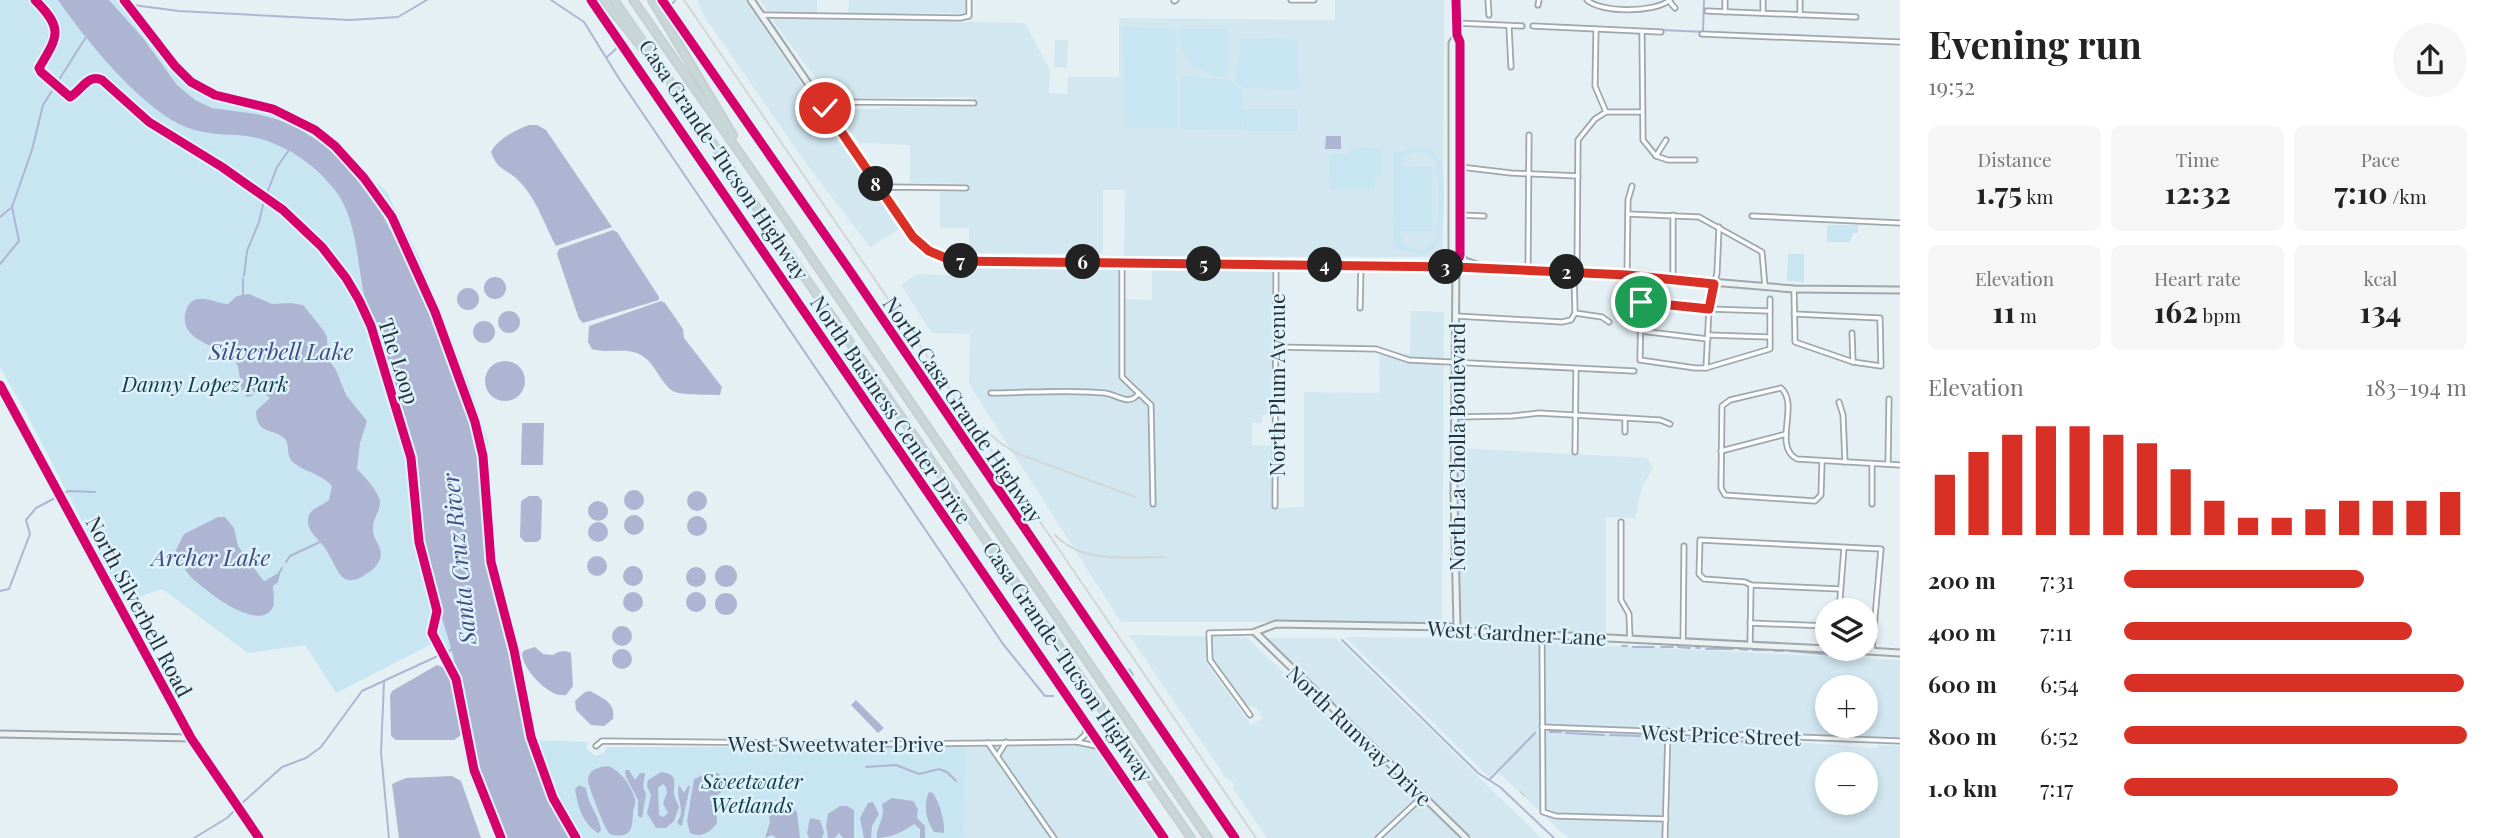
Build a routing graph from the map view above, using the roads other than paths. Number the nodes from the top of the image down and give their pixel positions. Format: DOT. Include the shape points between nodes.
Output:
graph roads {
  1 [pos="591,0"];
  2 [pos="604,0"];
  3 [pos="614,0"];
  4 [pos="632,0"];
  5 [pos="652,0"];
  6 [pos="662,0"];
  7 [pos="751,0"];
  8 [pos="969,0"];
  9 [pos="1292,0"];
  10 [pos="1314,0"];
  11 [pos="1456,0"];
  12 [pos="1488,0"];
  13 [pos="1587,0"];
  14 [pos="1669,0"];
  15 [pos="1725,0"];
  16 [pos="1763,0"];
  17 [pos="1800,0"];
  18 [pos="1675,8"];
  19 [pos="1707,11"];
  20 [pos="1725,12"];
  21 [pos="1763,13"];
  22 [pos="762,15"];
  23 [pos="1489,15"];
  24 [pos="1800,15"];
  25 [pos="1856,17"];
  26 [pos="1457,23"];
  27 [pos="1522,26"];
  28 [pos="1533,26"];
  29 [pos="1509,27"];
  30 [pos="1596,29"];
  31 [pos="1661,32"];
  32 [pos="1642,33"];
  33 [pos="1702,34"];
  34 [pos="1457,35"];
  35 [pos="1900,42"];
  36 [pos="1511,67"];
  37 [pos="678,91"];
  38 [pos="974,103"];
  39 [pos="825,108"];
  40 [pos="1606,112"];
  41 [pos="1641,112"];
  42 [pos="1529,135"];
  43 [pos="1666,139"];
  44 [pos="1656,156"];
  45 [pos="1695,160"];
  46 [pos="1452,166"];
  47 [pos="1460,166"];
  48 [pos="754,173"];
  49 [pos="1529,174"];
  50 [pos="1578,176"];
  51 [pos="1632,186"];
  52 [pos="966,188"];
  53 [pos="882,192"];
  54 [pos="1628,214"];
  55 [pos="1460,215"];
  56 [pos="1673,215"];
  57 [pos="1484,216"];
  58 [pos="1752,216"];
  59 [pos="1900,223"];
  60 [pos="1718,227"];
  61 [pos="1460,255"];
  62 [pos="1122,263"];
  63 [pos="1276,265"];
  64 [pos="1362,266"];
  65 [pos="1456,267"];
  66 [pos="1483,268"];
  67 [pos="1528,270"];
  68 [pos="1575,272"];
  69 [pos="1627,275"];
  70 [pos="1673,279"];
  71 [pos="1714,284"];
  72 [pos="1765,287"];
  73 [pos="1794,289"];
  74 [pos="1900,290"];
  75 [pos="1770,299"];
  76 [pos="1360,308"];
  77 [pos="1709,309"];
  78 [pos="1769,311"];
  79 [pos="1575,313"];
  80 [pos="1794,314"];
  81 [pos="1457,316"];
  82 [pos="1609,322"];
  83 [pos="1640,331"];
  84 [pos="1852,333"];
  85 [pos="1708,337"];
  86 [pos="1769,337"];
  87 [pos="1276,347"];
  88 [pos="1853,362"];
  89 [pos="1457,363"];
  90 [pos="1706,368"];
  91 [pos="1576,369"];
  92 [pos="1634,371"];
  93 [pos="0,385"];
  94 [pos="991,393"];
  95 [pos="1139,393"];
  96 [pos="1889,399"];
  97 [pos="1839,402"];
  98 [pos="1576,415"];
  99 [pos="1455,417"];
  100 [pos="1625,418"];
  101 [pos="1670,424"];
  102 [pos="1625,432"];
  103 [pos="1786,434"];
  104 [pos="1721,451"];
  105 [pos="1575,452"];
  106 [pos="1822,461"];
  107 [pos="1845,462"];
  108 [pos="1872,464"];
  109 [pos="1888,464"];
  110 [pos="1900,465"];
  111 [pos="1153,504"];
  112 [pos="1872,504"];
  113 [pos="1275,506"];
  114 [pos="1621,522"];
  115 [pos="1684,546"];
  116 [pos="1844,548"];
  117 [pos="1751,585"];
  118 [pos="1840,589"];
  119 [pos="1840,598"];
  120 [pos="1877,598"];
  121 [pos="1456,614"];
  122 [pos="1750,623"];
  123 [pos="1815,626"];
  124 [pos="1443,627"];
  125 [pos="1457,628"];
  126 [pos="1255,632"];
  127 [pos="1542,634"];
  128 [pos="1630,639"];
  129 [pos="1683,642"];
  130 [pos="1750,645"];
  131 [pos="1815,648"];
  132 [pos="1878,651"];
  133 [pos="1900,653"];
  134 [pos="1250,715"];
  135 [pos="1086,724"];
  136 [pos="1542,727"];
  137 [pos="1668,731"];
  138 [pos="0,734"];
  139 [pos="191,738"];
  140 [pos="1900,741"];
  141 [pos="1006,742"];
  142 [pos="1077,742"];
  143 [pos="988,743"];
  144 [pos="596,746"];
  145 [pos="1102,748"];
  146 [pos="998,755"];
  147 [pos="1423,796"];
  148 [pos="1666,819"];
  149 [pos="259,838"];
  150 [pos="1054,838"];
  151 [pos="1164,838"];
  152 [pos="1191,838"];
  153 [pos="1209,838"];
  154 [pos="1235,838"];
  155 [pos="1378,838"];
  156 [pos="1466,838"];
  157 [pos="1665,838"];
  1 -- 135 [label="street, North Business Center Drive"];
  2 -- 37 [label="highway"];
  3 -- 37 [label="highway, Casa Grande-Tucson Highway"];
  4 -- 48 [label="highway, Casa Grande-Tucson Highway"];
  5 -- 48 [label="highway"];
  6 -- 154 [label="street, North Casa Grande Highway"];
  7 -- 22 [label="street"];
  8 -- 22 [label="street" via="969,16 960,18"];
  9 -- 10 [label="street"];
  11 -- 26 [label="street, North La Cholla Boulevard"];
  12 -- 23 [label="street"];
  13 -- 14 [label="street" via="1596,7 1650,10"];
  14 -- 18 [label="street"];
  15 -- 20 [label="street"];
  16 -- 21 [label="street"];
  17 -- 24 [label="street"];
  19 -- 20 [label="street"];
  20 -- 21 [label="street"];
  21 -- 24 [label="street"];
  22 -- 39 [label="street"];
  24 -- 25 [label="street"];
  26 -- 29 [label="street"];
  26 -- 34 [label="street, North La Cholla Boulevard"];
  27 -- 29 [label="street"];
  28 -- 30 [label="street"];
  29 -- 36 [label="street"];
  30 -- 32 [label="street"];
  30 -- 40 [label="street" via="1595,86"];
  31 -- 32 [label="street"];
  32 -- 41 [label="street"];
  33 -- 35 [label="street"];
  34 -- 46 [label="street, North La Cholla Boulevard" via="1452,43"];
  34 -- 47 [label="street, North La Cholla Boulevard"];
  37 -- 152 [label="highway, Casa Grande-Tucson Highway"];
  38 -- 39 [label="street" via="844,102"];
  39 -- 53 [label="street"];
  40 -- 41 [label="street"];
  40 -- 50 [label="street" via="1578,139"];
  41 -- 44 [label="street" via="1643,140"];
  42 -- 49 [label="street"];
  43 -- 44 [label="street"];
  44 -- 45 [label="street"];
  46 -- 47 [label="street"];
  46 -- 65 [label="street, North La Cholla Boulevard"];
  47 -- 49 [label="street"];
  47 -- 55 [label="street, North La Cholla Boulevard"];
  48 -- 153 [label="highway, Casa Grande-Tucson Highway"];
  49 -- 50 [label="street"];
  49 -- 67 [label="street"];
  50 -- 68 [label="street"];
  51 -- 54 [label="street"];
  52 -- 53 [label="street" via="891,187"];
  53 -- 62 [label="street" via="913,237 940,257"];
  54 -- 56 [label="street"];
  54 -- 69 [label="street"];
  55 -- 57 [label="street"];
  55 -- 61 [label="street, North La Cholla Boulevard"];
  56 -- 60 [label="street" via="1699,218"];
  56 -- 70 [label="street"];
  58 -- 59 [label="street"];
  60 -- 71 [label="street"];
  60 -- 72 [label="street" via="1762,252"];
  61 -- 65 [label="street, North La Cholla Boulevard"];
  61 -- 66 [label="street"];
  62 -- 63 [label="street"];
  62 -- 95 [label="street" via="1122,377"];
  63 -- 64 [label="street"];
  63 -- 87 [label="street, North Plum Avenue"];
  64 -- 65 [label="street"];
  64 -- 76 [label="street"];
  65 -- 66 [label="street"];
  65 -- 81 [label="street, North La Cholla Boulevard"];
  66 -- 67 [label="street"];
  67 -- 68 [label="street"];
  68 -- 69 [label="street"];
  68 -- 79 [label="street"];
  69 -- 70 [label="street"];
  70 -- 71 [label="street"];
  71 -- 72 [label="street"];
  71 -- 77 [label="street"];
  72 -- 73 [label="street"];
  73 -- 74 [label="street"];
  73 -- 80 [label="street"];
  75 -- 78 [label="street"];
  77 -- 78 [label="street"];
  77 -- 83 [label="street" via="1641,302"];
  77 -- 85 [label="street"];
  78 -- 86 [label="street"];
  79 -- 81 [label="street" via="1567,322"];
  79 -- 82 [label="street"];
  80 -- 88 [label="street" via="1795,342"];
  80 -- 88 [label="street" via="1880,318 1881,366"];
  81 -- 89 [label="street, North La Cholla Boulevard"];
  83 -- 85 [label="street"];
  83 -- 90 [label="street" via="1640,360"];
  84 -- 88 [label="street"];
  85 -- 86 [label="street"];
  85 -- 90 [label="street"];
  86 -- 90 [label="street" via="1770,349"];
  87 -- 89 [label="street" via="1376,349 1409,360"];
  87 -- 113 [label="street, North Plum Avenue"];
  89 -- 91 [label="street"];
  89 -- 99 [label="street, North La Cholla Boulevard"];
  91 -- 92 [label="street"];
  91 -- 98 [label="street"];
  93 -- 139 [label="street, North Silverbell Road"];
  94 -- 95 [label="street" via="1088,392 1129,401"];
  95 -- 111 [label="street" via="1151,405"];
  96 -- 109 [label="street"];
  97 -- 107 [label="street"];
  98 -- 99 [label="street"];
  98 -- 100 [label="street"];
  98 -- 105 [label="street"];
  99 -- 121 [label="street, North La Cholla Boulevard"];
  100 -- 101 [label="street"];
  100 -- 102 [label="street"];
  103 -- 104 [label="street"];
  103 -- 104 [label="street" via="1787,395 1784,387 1774,388 1723,402"];
  103 -- 106 [label="street" via="1791,456"];
  104 -- 106 [label="street" via="1722,494 1732,497 1820,501"];
  106 -- 107 [label="street"];
  107 -- 108 [label="street"];
  108 -- 109 [label="street"];
  108 -- 112 [label="street"];
  109 -- 110 [label="street"];
  114 -- 128 [label="street" via="1621,600 1629,614"];
  115 -- 129 [label="street"];
  116 -- 117 [label="street" via="1700,540 1701,577"];
  116 -- 118 [label="street"];
  116 -- 120 [label="street" via="1881,550"];
  117 -- 118 [label="street"];
  117 -- 122 [label="street"];
  118 -- 119 [label="street"];
  121 -- 124 [label="street"];
  121 -- 125 [label="street, North La Cholla Boulevard"];
  122 -- 123 [label="street"];
  122 -- 130 [label="street"];
  124 -- 125 [label="street, West Gardner Lane"];
  124 -- 126 [label="street, West Gardner Lane" via="1276,624"];
  125 -- 127 [label="street, West Gardner Lane"];
  126 -- 134 [label="street, West Gardner Lane" via="1209,633 1210,660"];
  126 -- 147 [label="street, North Runway Drive"];
  127 -- 128 [label="street, West Gardner Lane"];
  127 -- 136 [label="street"];
  128 -- 129 [label="street, West Gardner Lane"];
  129 -- 130 [label="street, West Gardner Lane"];
  130 -- 131 [label="street, West Gardner Lane"];
  132 -- 133 [label="street"];
  135 -- 142 [label="street" via="1085,735"];
  135 -- 145 [label="street, North Business Center Drive"];
  136 -- 137 [label="street, West Price Street"];
  136 -- 148 [label="street" via="1543,812"];
  137 -- 140 [label="street, West Price Street"];
  137 -- 148 [label="street"];
  138 -- 139 [label="street"];
  139 -- 149 [label="street, North Silverbell Road"];
  141 -- 142 [label="street, West Sweetwater Drive"];
  141 -- 143 [label="street, West Sweetwater Drive"];
  141 -- 146 [label="street"];
  142 -- 145 [label="street, West Sweetwater Drive"];
  143 -- 144 [label="street, West Sweetwater Drive" via="602,741"];
  143 -- 146 [label="street"];
  145 -- 151 [label="street, North Business Center Drive"];
  146 -- 150 [label="street"];
  147 -- 155 [label="street"];
  147 -- 156 [label="street, North Runway Drive"];
  148 -- 157 [label="street"];
}
